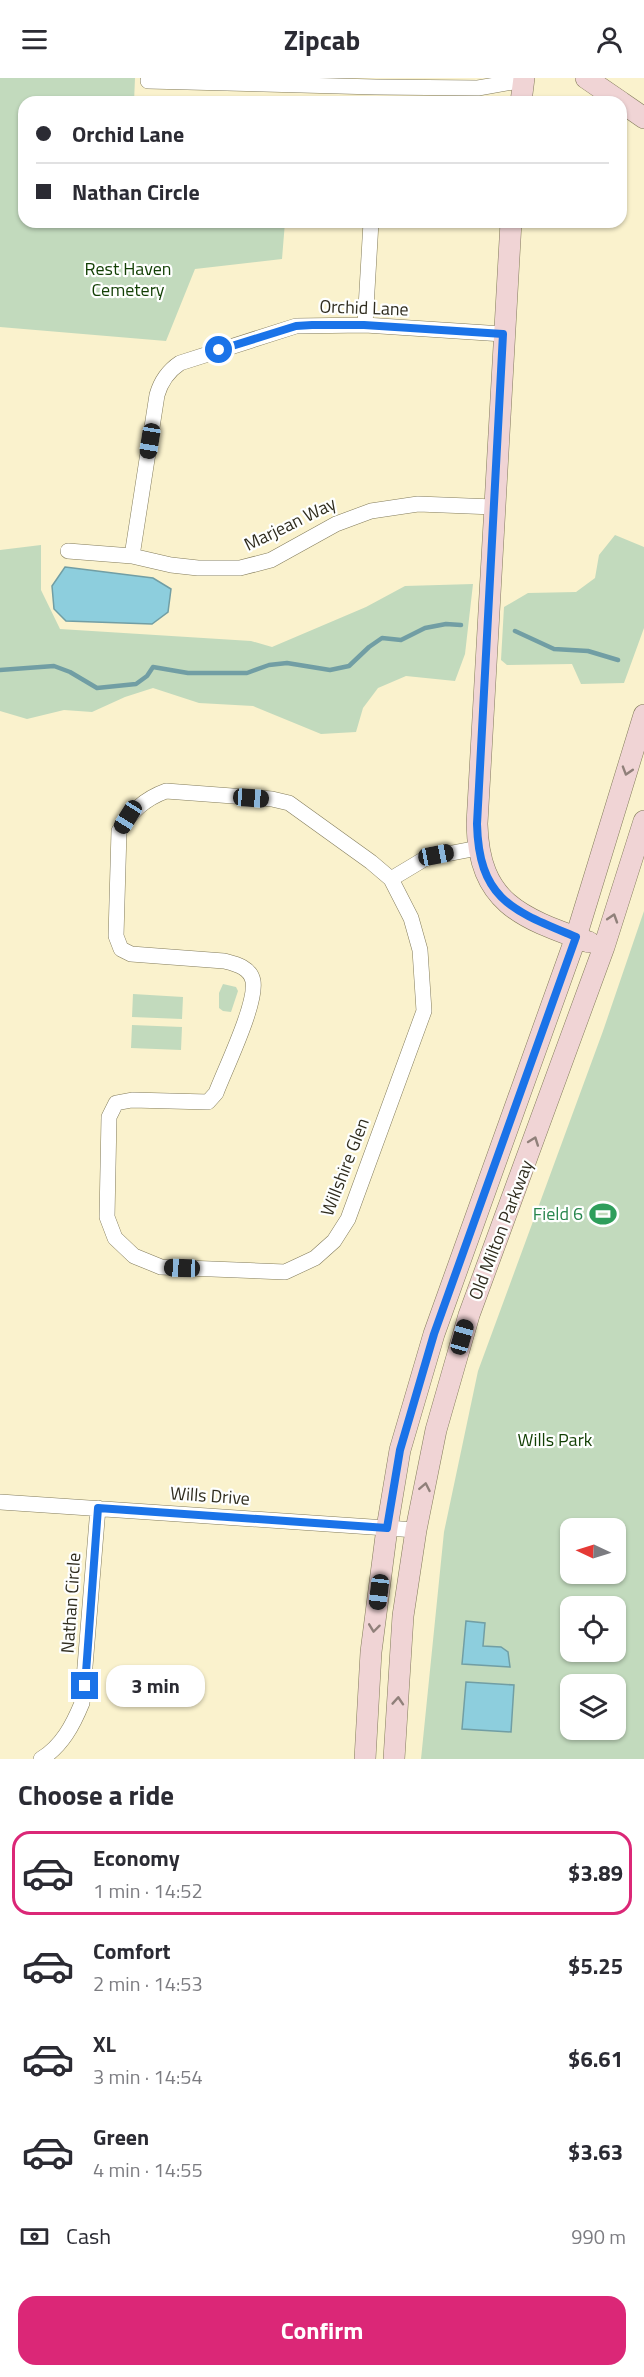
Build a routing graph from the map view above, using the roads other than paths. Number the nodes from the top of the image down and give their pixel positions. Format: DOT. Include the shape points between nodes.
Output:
graph roads {
  1 [pos="586,78"];
  2 [pos="524,79"];
  3 [pos="148,81"];
  4 [pos="376,95"];
  5 [pos="522,96"];
  6 [pos="612,96"];
  7 [pos="627,106"];
  8 [pos="644,118"];
  9 [pos="371,228"];
  10 [pos="511,228"];
  11 [pos="364,325"];
  12 [pos="503,334"];
  13 [pos="494,507"];
  14 [pos="68,551"];
  15 [pos="132,556"];
  16 [pos="644,715"];
  17 [pos="644,821"];
  18 [pos="478,848"];
  19 [pos="391,879"];
  20 [pos="576,937"];
  21 [pos="604,947"];
  22 [pos="0,1502"];
  23 [pos="98,1508"];
  24 [pos="387,1528"];
  25 [pos="416,1530"];
  26 [pos="41,1759"];
  27 [pos="364,1759"];
  28 [pos="394,1759"];
  1 -- 6 [label="main road"];
  2 -- 4 [label="street" via="498,86"];
  2 -- 5 [label="main road"];
  3 -- 4 [label="street"];
  7 -- 8 [label="main road"];
  9 -- 11 [label="street"];
  10 -- 12 [label="main road"];
  11 -- 12 [label="street, Orchid Lane"];
  11 -- 15 [label="street, Orchid Lane" via="296,326 172,368 157,395"];
  12 -- 13 [label="main road"];
  13 -- 15 [label="street, Marjean Way" via="418,504 371,512 336,524 271,560 240,568 171,565"];
  13 -- 18 [label="main road"];
  14 -- 15 [label="street, Marjean Way"];
  16 -- 20 [label="main road, Old Milton Parkway, one-way"];
  21 -- 17 [label="main road, Old Milton Parkway, one-way"];
  18 -- 19 [label="street" via="426,858"];
  18 -- 20 [label="main road" via="489,881 506,903"];
  19 -- 19 [label="street, Willshire Glen" via="411,918 420,950 424,1011 348,1219 334,1241 315,1258 285,1272 161,1268 134,1256 115,1238 107,1217 109,1117 116,1103 132,1100 208,1102 216,1093 252,1000 253,981 238,964 131,954 121,949 116,936 119,831 128,817 140,804 166,791 290,803"];
  20 -- 21 [label="main road"];
  20 -- 24 [label="main road, Old Milton Parkway" via="434,1334 400,1450"];
  25 -- 21 [label="main road, Old Milton Parkway, one-way" via="436,1430 469,1315"];
  22 -- 23 [label="street, Wills Drive"];
  23 -- 24 [label="street, Wills Drive"];
  23 -- 26 [label="street, Nathan Circle" via="82,1703 62,1741"];
  24 -- 25 [label="street, Wills Drive"];
  24 -- 27 [label="main road, Old Milton Parkway, one-way" via="371,1652"];
  28 -- 25 [label="main road, Old Milton Parkway, one-way" via="403,1616"];
}
